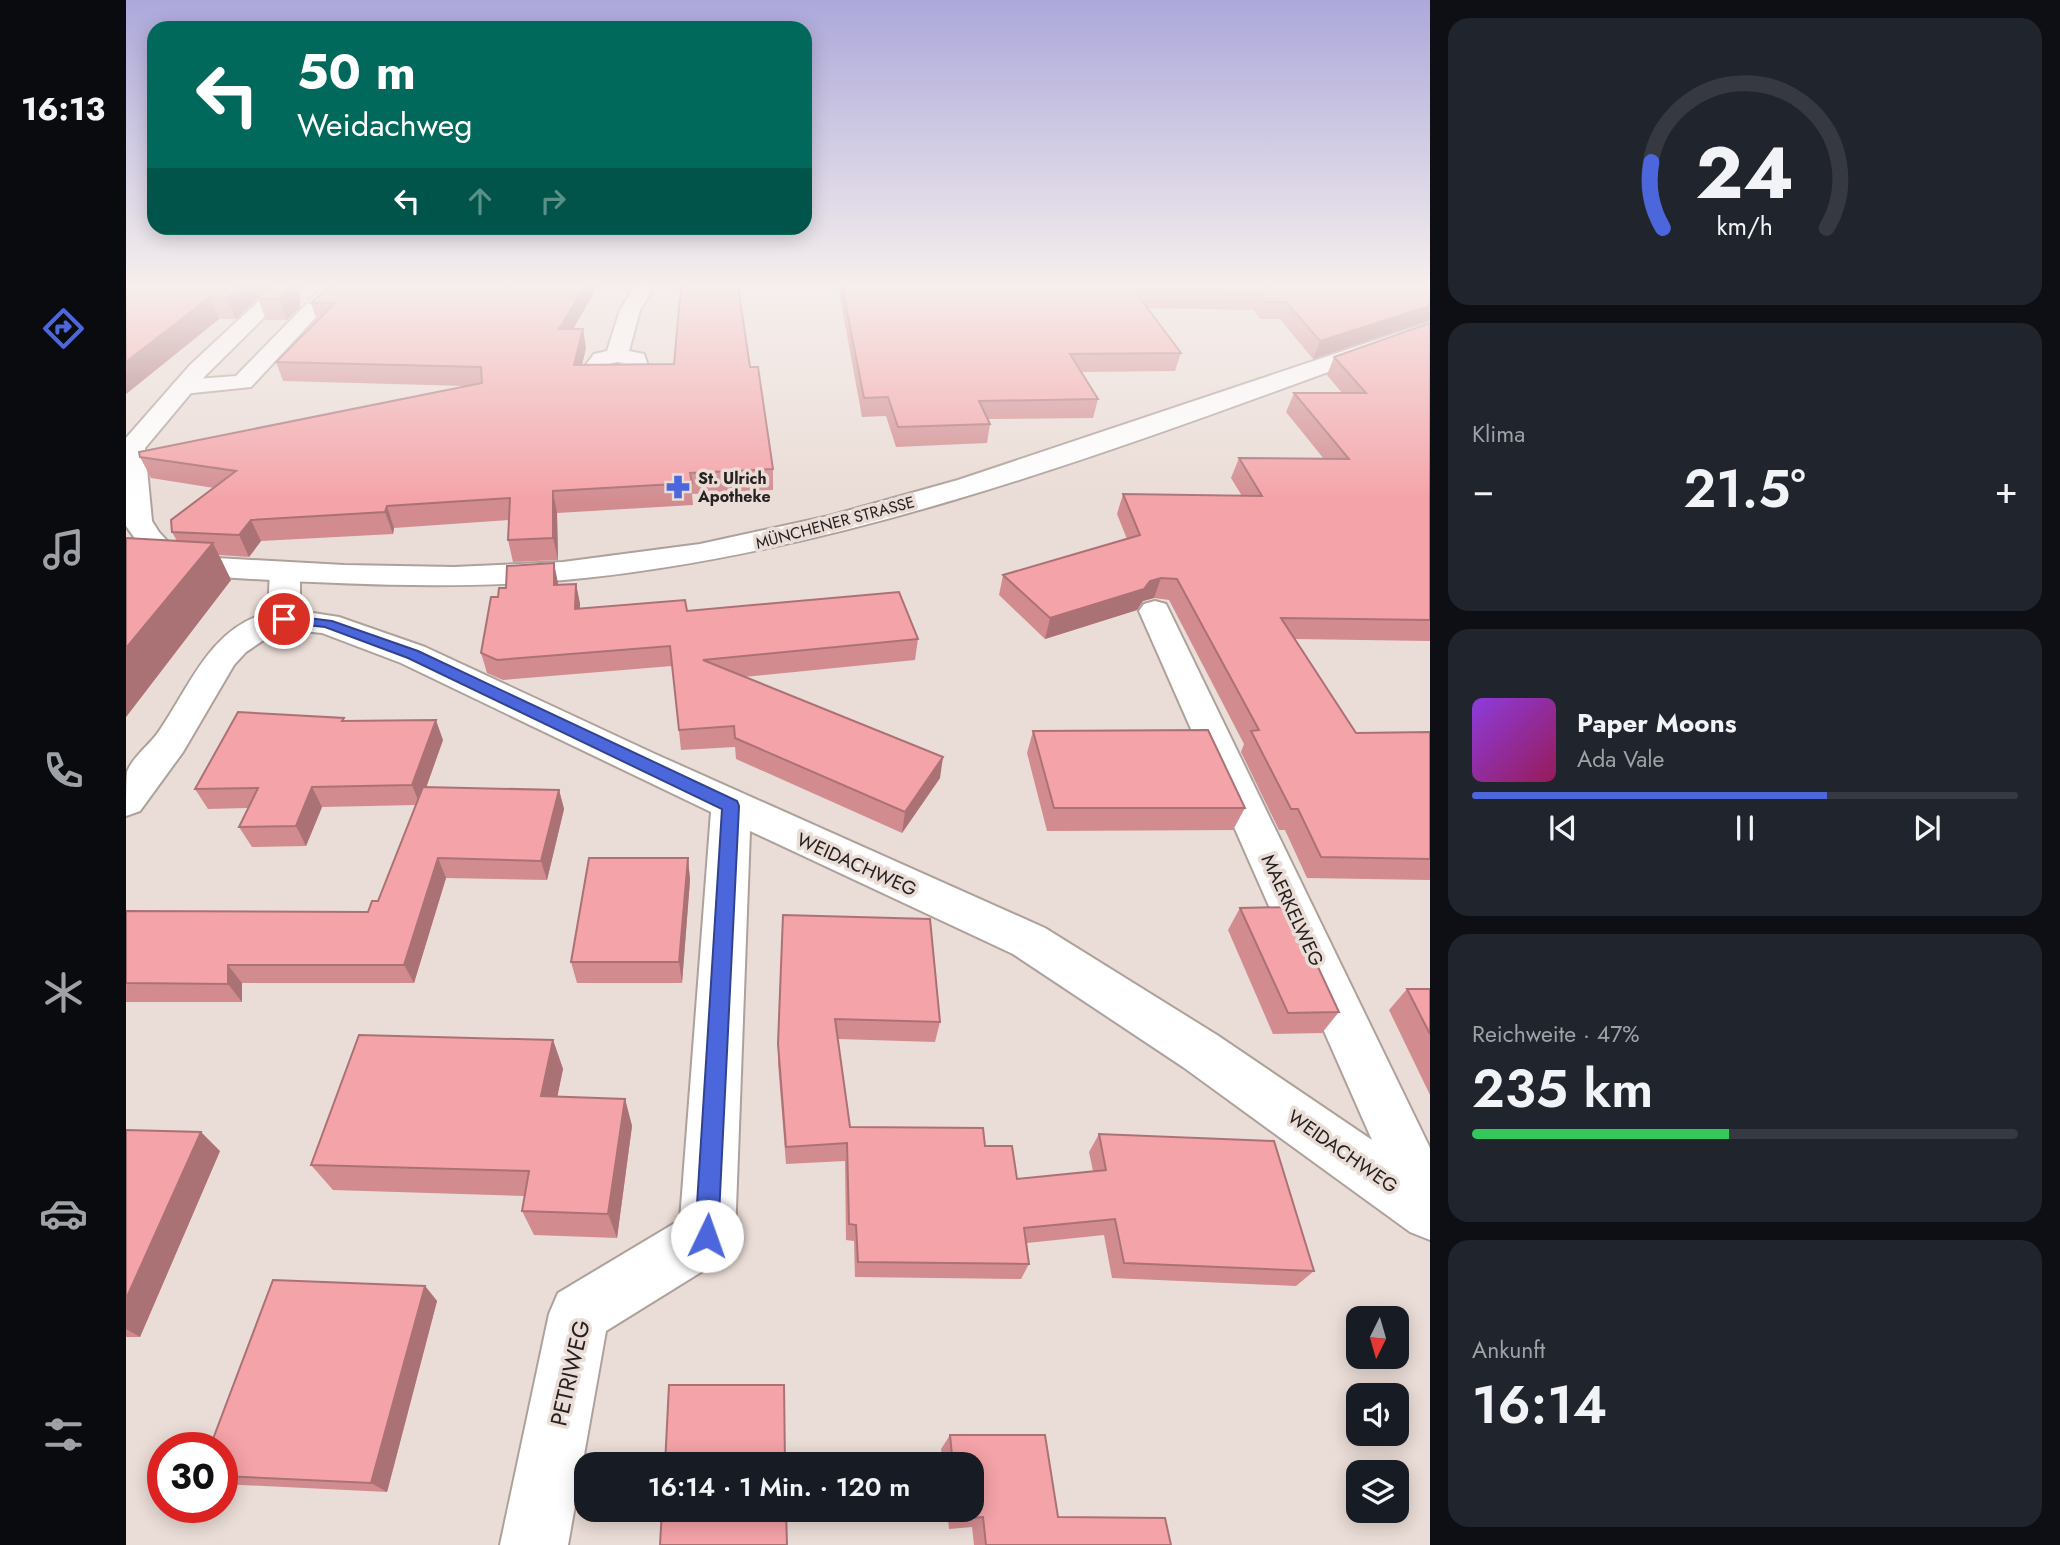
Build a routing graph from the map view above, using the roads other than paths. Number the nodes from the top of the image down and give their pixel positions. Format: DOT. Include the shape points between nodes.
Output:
graph roads {
  1 [pos="212,358"];
  2 [pos="266,358"];
  3 [pos="1343,358"];
  4 [pos="183,387"];
  5 [pos="129,451"];
  6 [pos="126,563"];
  7 [pos="173,565"];
  8 [pos="285,571"];
  9 [pos="1155,611"];
  10 [pos="284,619"];
  11 [pos="126,801"];
  12 [pos="731,806"];
  13 [pos="1430,1210"];
  14 [pos="534,1545"];
  1 -- 4 [label="street"];
  2 -- 4 [label="street" via="243,382"];
  3 -- 8 [label="street, MÜNCHENER STRASSE" via="1019,470 772,540 608,566 512,575 370,576"];
  4 -- 5 [label="street"];
  5 -- 7 [label="street" via="138,520 146,536"];
  6 -- 7 [label="street, MÜNCHENER STRASSE"];
  7 -- 8 [label="street, MÜNCHENER STRASSE"];
  8 -- 10 [label="street"];
  9 -- 13 [label="street, MAERKELWEG"];
  10 -- 11 [label="street" via="265,624 221,659 170,743"];
  10 -- 12 [label="street, WEIDACHWEG" via="327,624 413,654"];
  12 -- 13 [label="street, WEIDACHWEG" via="1029,941 1200,1051"];
  12 -- 14 [label="street, PETRIWEG" via="707,1236 579,1314"];
}
